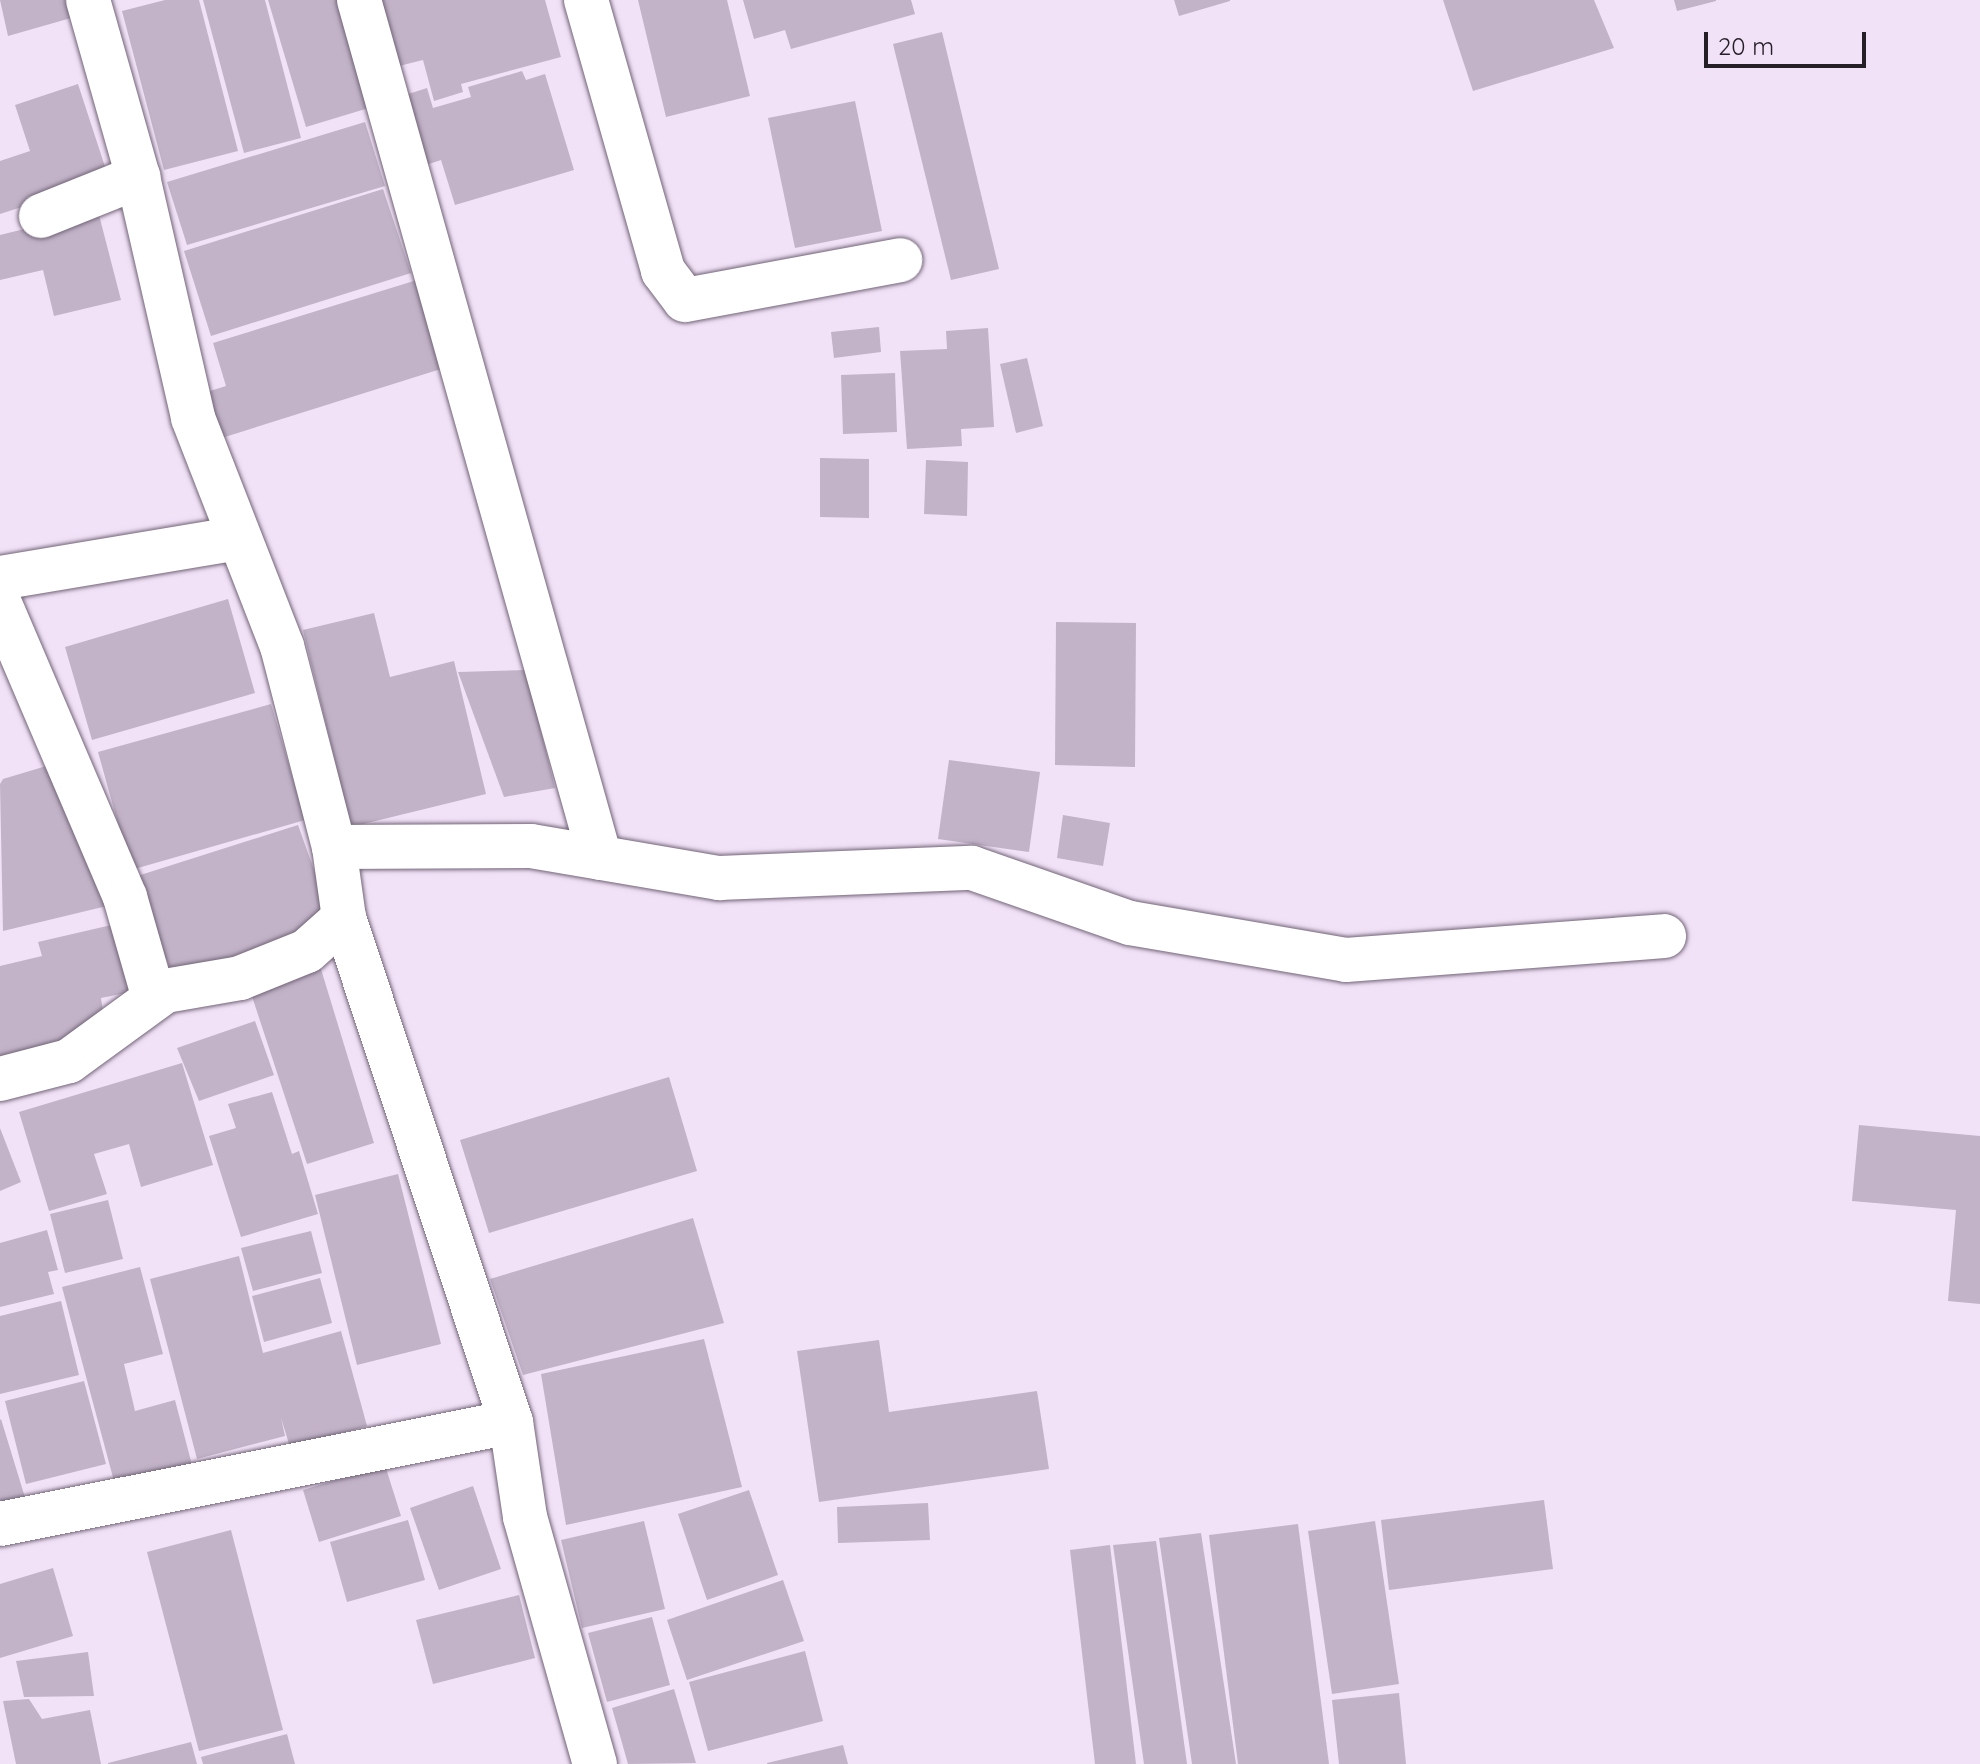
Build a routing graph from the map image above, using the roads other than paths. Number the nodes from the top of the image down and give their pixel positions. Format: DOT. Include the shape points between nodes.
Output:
graph roads {
  1 [pos="88,0"];
  2 [pos="359,0"];
  3 [pos="586,0"];
  4 [pos="138,177"];
  5 [pos="41,216"];
  6 [pos="900,260"];
  7 [pos="238,538"];
  8 [pos="0,578"];
  9 [pos="0,604"];
  10 [pos="334,847"];
  11 [pos="600,858"];
  12 [pos="344,918"];
  13 [pos="1664,936"];
  14 [pos="154,998"];
  15 [pos="0,1079"];
  16 [pos="511,1422"];
  17 [pos="0,1524"];
  18 [pos="595,1764"];
  1 -- 4 [label="street"];
  2 -- 11 [label="street"];
  3 -- 6 [label="street" via="663,271 685,300"];
  4 -- 5 [label="street"];
  4 -- 7 [label="street" via="193,418"];
  7 -- 8 [label="street"];
  7 -- 10 [label="street" via="282,646"];
  9 -- 14 [label="street" via="125,897"];
  10 -- 11 [label="street" via="531,846"];
  10 -- 12 [label="street"];
  11 -- 13 [label="street" via="719,878 972,868 1130,923 1346,960"];
  12 -- 14 [label="street" via="307,951 240,978 165,991"];
  12 -- 16 [label="street"];
  14 -- 15 [label="street" via="118,1031 69,1061"];
  16 -- 17 [label="street"];
  16 -- 18 [label="street" via="525,1517"];
}
